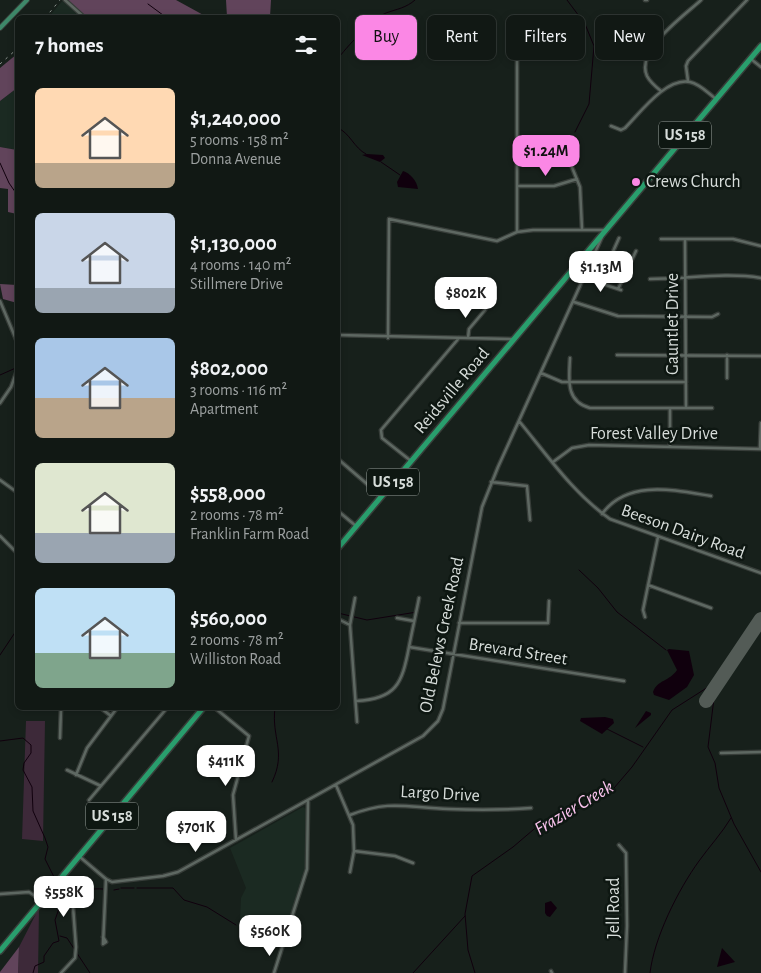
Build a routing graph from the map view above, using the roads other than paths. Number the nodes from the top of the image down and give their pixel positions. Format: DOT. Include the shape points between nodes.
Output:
graph roads {
  1 [pos="27,0"];
  2 [pos="65,0"];
  3 [pos="702,0"];
  4 [pos="747,0"];
  5 [pos="82,15"];
  6 [pos="0,28"];
  7 [pos="761,46"];
  8 [pos="750,58"];
  9 [pos="517,60"];
  10 [pos="761,67"];
  11 [pos="688,81"];
  12 [pos="661,91"];
  13 [pos="716,99"];
  14 [pos="610,126"];
  15 [pos="569,160"];
  16 [pos="577,179"];
  17 [pos="517,186"];
  18 [pos="582,229"];
  19 [pos="606,230"];
  20 [pos="517,232"];
  21 [pos="619,238"];
  22 [pos="661,239"];
  23 [pos="686,239"];
  24 [pos="761,246"];
  25 [pos="636,251"];
  26 [pos="585,278"];
  27 [pos="761,278"];
  28 [pos="650,279"];
  29 [pos="686,279"];
  30 [pos="599,283"];
  31 [pos="0,301"];
  32 [pos="574,302"];
  33 [pos="485,310"];
  34 [pos="718,314"];
  35 [pos="686,317"];
  36 [pos="340,335"];
  37 [pos="15,337"];
  38 [pos="388,338"];
  39 [pos="459,338"];
  40 [pos="468,338"];
  41 [pos="513,339"];
  42 [pos="617,355"];
  43 [pos="686,355"];
  44 [pos="727,355"];
  45 [pos="761,356"];
  46 [pos="570,358"];
  47 [pos="541,373"];
  48 [pos="15,376"];
  49 [pos="727,378"];
  50 [pos="569,382"];
  51 [pos="686,382"];
  52 [pos="0,403"];
  53 [pos="670,408"];
  54 [pos="686,408"];
  55 [pos="712,408"];
  56 [pos="518,421"];
  57 [pos="761,423"];
  58 [pos="670,446"];
  59 [pos="760,449"];
  60 [pos="340,461"];
  61 [pos="411,461"];
  62 [pos="553,462"];
  63 [pos="0,480"];
  64 [pos="491,482"];
  65 [pos="14,490"];
  66 [pos="381,496"];
  67 [pos="711,496"];
  68 [pos="340,513"];
  69 [pos="602,514"];
  70 [pos="530,520"];
  71 [pos="356,526"];
  72 [pos="0,536"];
  73 [pos="658,537"];
  74 [pos="340,546"];
  75 [pos="15,551"];
  76 [pos="761,572"];
  77 [pos="648,585"];
  78 [pos="355,598"];
  79 [pos="419,598"];
  80 [pos="549,601"];
  81 [pos="711,608"];
  82 [pos="645,617"];
  83 [pos="397,618"];
  84 [pos="340,620"];
  85 [pos="414,621"];
  86 [pos="459,623"];
  87 [pos="350,625"];
  88 [pos="409,647"];
  89 [pos="454,655"];
  90 [pos="624,681"];
  91 [pos="356,700"];
  92 [pos="61,710"];
  93 [pos="103,710"];
  94 [pos="116,710"];
  95 [pos="165,710"];
  96 [pos="201,710"];
  97 [pos="217,710"];
  98 [pos="111,716"];
  99 [pos="357,722"];
  100 [pos="60,738"];
  101 [pos="761,752"];
  102 [pos="721,753"];
  103 [pos="66,770"];
  104 [pos="76,775"];
  105 [pos="336,784"];
  106 [pos="101,786"];
  107 [pos="89,800"];
  108 [pos="308,800"];
  109 [pos="531,808"];
  110 [pos="350,815"];
  111 [pos="236,840"];
  112 [pos="619,845"];
  113 [pos="354,851"];
  114 [pos="79,856"];
  115 [pos="413,863"];
  116 [pos="350,872"];
  117 [pos="59,879"];
  118 [pos="106,879"];
  119 [pos="0,894"];
  120 [pos="42,900"];
  121 [pos="104,937"];
  122 [pos="0,951"];
  123 [pos="61,973"];
  124 [pos="274,973"];
  125 [pos="625,973"];
  1 -- 6 [label="main road"];
  2 -- 5 [label="street"];
  3 -- 12 [label="street" via="648,52 646,72"];
  4 -- 11 [label="street" via="688,61"];
  7 -- 8 [label="highway, Reidsville Road / US 158"];
  8 -- 10 [label="street"];
  8 -- 13 [label="highway, Reidsville Road / US 158"];
  9 -- 17 [label="street"];
  11 -- 12 [label="street" via="667,86"];
  11 -- 13 [label="street"];
  12 -- 14 [label="street" via="625,128 621,130"];
  13 -- 19 [label="highway, Reidsville Road / US 158"];
  15 -- 16 [label="street"];
  16 -- 17 [label="street" via="554,186"];
  16 -- 18 [label="street"];
  17 -- 20 [label="street"];
  18 -- 19 [label="street"];
  18 -- 20 [label="street"];
  19 -- 26 [label="street, Old Belews Creek Road"];
  19 -- 41 [label="highway, Reidsville Road / US 158"];
  20 -- 38 [label="street" via="502,240 490,240 389,219"];
  21 -- 30 [label="street"];
  22 -- 23 [label="street"];
  23 -- 24 [label="street" via="733,239"];
  23 -- 29 [label="street, Gauntlet Drive"];
  25 -- 30 [label="street" via="619,289"];
  26 -- 30 [label="street"];
  26 -- 32 [label="street, Old Belews Creek Road"];
  27 -- 29 [label="street" via="732,275"];
  28 -- 29 [label="street"];
  29 -- 35 [label="street, Gauntlet Drive"];
  31 -- 37 [label="street"];
  32 -- 35 [label="street" via="618,316"];
  32 -- 47 [label="street, Old Belews Creek Road"];
  33 -- 40 [label="street" via="469,328"];
  34 -- 35 [label="street"];
  35 -- 43 [label="street, Gauntlet Drive"];
  36 -- 38 [label="street"];
  38 -- 39 [label="street"];
  39 -- 40 [label="street"];
  39 -- 61 [label="street" via="381,430 382,438"];
  40 -- 41 [label="street"];
  41 -- 61 [label="highway, Reidsville Road / US 158"];
  42 -- 43 [label="street"];
  43 -- 44 [label="street"];
  43 -- 51 [label="street, Gauntlet Drive"];
  44 -- 45 [label="street"];
  44 -- 49 [label="street"];
  46 -- 50 [label="street"];
  47 -- 50 [label="street" via="552,380"];
  47 -- 56 [label="street, Old Belews Creek Road"];
  48 -- 52 [label="street"];
  50 -- 51 [label="street"];
  50 -- 53 [label="street" via="572,398 581,406"];
  51 -- 54 [label="street, Gauntlet Drive"];
  53 -- 54 [label="street"];
  53 -- 58 [label="street"];
  54 -- 55 [label="street"];
  56 -- 62 [label="street, Beeson Dairy Road"];
  56 -- 64 [label="street, Old Belews Creek Road"];
  57 -- 59 [label="street"];
  58 -- 59 [label="street, Forest Valley Drive"];
  58 -- 62 [label="street, Forest Valley Drive" via="578,446 565,451"];
  60 -- 66 [label="street"];
  61 -- 66 [label="highway, Reidsville Road / US 158"];
  62 -- 69 [label="street, Beeson Dairy Road" via="574,488"];
  63 -- 65 [label="street"];
  64 -- 70 [label="street" via="527,486"];
  64 -- 86 [label="street, Old Belews Creek Road" via="477,527"];
  66 -- 71 [label="highway, Reidsville Road / US 158"];
  67 -- 69 [label="street" via="638,490 618,497"];
  68 -- 71 [label="street"];
  69 -- 73 [label="street, Beeson Dairy Road" via="624,526"];
  71 -- 74 [label="highway, Reidsville Road / US 158"];
  72 -- 75 [label="street"];
  73 -- 76 [label="street, Beeson Dairy Road"];
  73 -- 77 [label="street"];
  77 -- 81 [label="street"];
  77 -- 82 [label="street" via="643,610"];
  78 -- 87 [label="street"];
  79 -- 85 [label="street"];
  80 -- 86 [label="street" via="548,623"];
  83 -- 85 [label="street"];
  84 -- 87 [label="street"];
  85 -- 88 [label="street"];
  86 -- 89 [label="street, Old Belews Creek Road"];
  87 -- 91 [label="street"];
  88 -- 89 [label="street, Brevard Street"];
  88 -- 91 [label="street" via="404,672 394,688 380,698"];
  89 -- 90 [label="street, Brevard Street"];
  89 -- 105 [label="street, Old Belews Creek Road" via="443,709 432,729"];
  91 -- 99 [label="street"];
  92 -- 100 [label="street"];
  93 -- 98 [label="street"];
  94 -- 98 [label="street"];
  95 -- 106 [label="street"];
  96 -- 114 [label="highway, US 158"];
  97 -- 111 [label="street" via="249,736 233,796"];
  98 -- 104 [label="street" via="87,748"];
  101 -- 102 [label="street"];
  103 -- 104 [label="street"];
  104 -- 106 [label="street"];
  105 -- 108 [label="street, Old Belews Creek Road"];
  105 -- 110 [label="street"];
  106 -- 107 [label="street"];
  108 -- 111 [label="street, Old Belews Creek Road"];
  108 -- 124 [label="street" via="307,869"];
  109 -- 110 [label="street, Largo Drive" via="449,810 388,804"];
  110 -- 113 [label="street" via="355,837"];
  111 -- 118 [label="street, Old Belews Creek Road" via="174,873 116,882"];
  112 -- 125 [label="street, Jell Road" via="626,853"];
  113 -- 115 [label="street" via="387,854"];
  113 -- 116 [label="street"];
  114 -- 117 [label="highway, US 158"];
  114 -- 118 [label="street"];
  117 -- 120 [label="highway, US 158"];
  117 -- 123 [label="street" via="72,895 76,947 74,959"];
  118 -- 121 [label="street"];
  119 -- 120 [label="street" via="29,892"];
  120 -- 122 [label="highway, US 158"];
}
